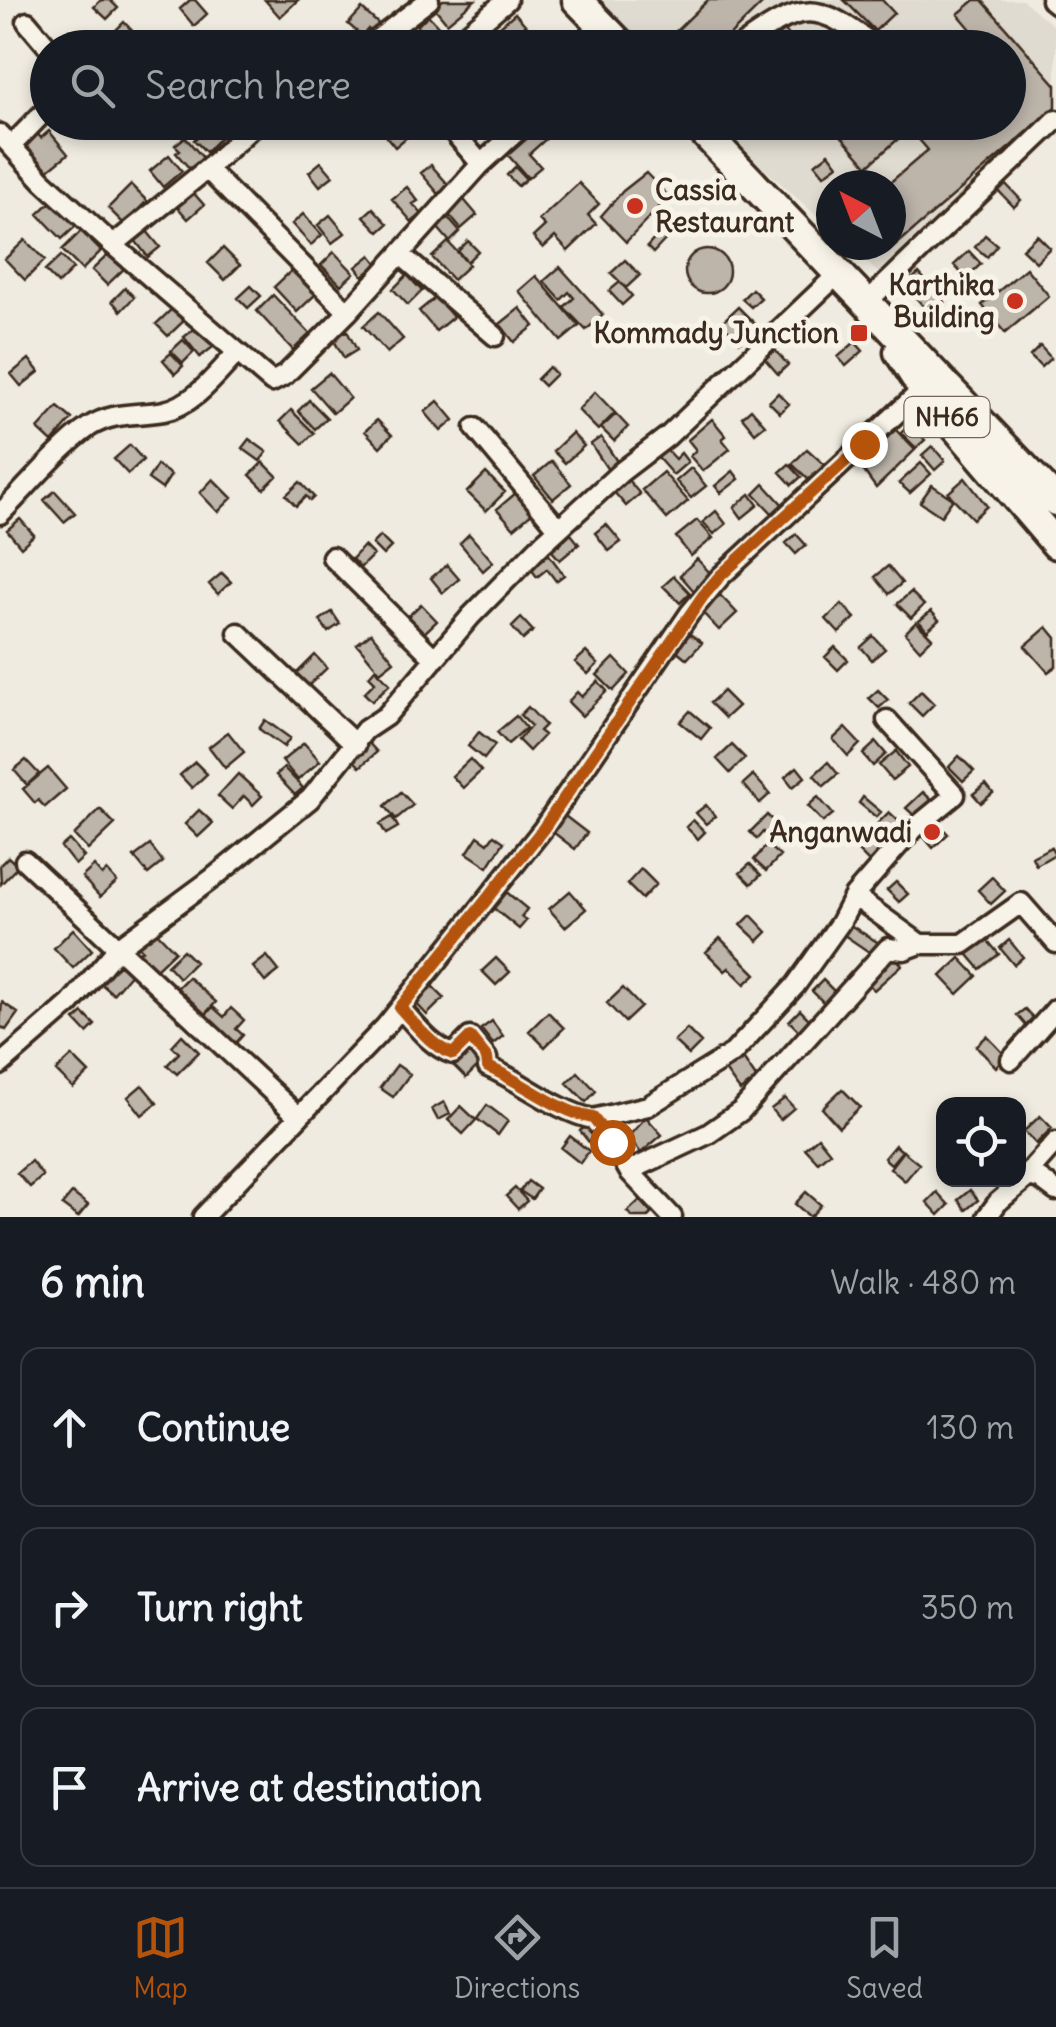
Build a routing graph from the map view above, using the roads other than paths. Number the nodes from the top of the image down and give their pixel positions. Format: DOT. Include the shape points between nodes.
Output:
graph roads {
  1 [pos="429,0"];
  2 [pos="507,0"];
  3 [pos="577,0"];
  4 [pos="27,22"];
  5 [pos="34,30"];
  6 [pos="392,30"];
  7 [pos="471,30"];
  8 [pos="604,30"];
  9 [pos="763,30"];
  10 [pos="856,30"];
  11 [pos="1056,120"];
  12 [pos="30,122"];
  13 [pos="6,140"];
  14 [pos="238,140"];
  15 [pos="460,140"];
  16 [pos="507,140"];
  17 [pos="711,140"];
  18 [pos="480,164"];
  19 [pos="207,169"];
  20 [pos="113,245"];
  21 [pos="400,254"];
  22 [pos="839,273"];
  23 [pos="866,303"];
  24 [pos="348,312"];
  25 [pos="496,336"];
  26 [pos="236,354"];
  27 [pos="923,388"];
  28 [pos="476,428"];
  29 [pos="0,514"];
  30 [pos="1052,518"];
  31 [pos="558,528"];
  32 [pos="332,556"];
  33 [pos="238,633"];
  34 [pos="436,659"];
  35 [pos="886,720"];
  36 [pos="356,745"];
  37 [pos="25,861"];
  38 [pos="854,896"];
  39 [pos="1056,943"];
  40 [pos="920,944"];
  41 [pos="118,948"];
  42 [pos="400,1008"];
  43 [pos="1056,1008"];
  44 [pos="1011,1060"];
  45 [pos="0,1065"];
  46 [pos="299,1117"];
  47 [pos="593,1118"];
  48 [pos="1056,1142"];
  49 [pos="629,1171"];
  50 [pos="1026,1175"];
  51 [pos="1026,1178"];
  52 [pos="1014,1187"];
  53 [pos="1056,1191"];
  54 [pos="204,1217"];
  55 [pos="672,1217"];
  56 [pos="986,1217"];
  1 -- 6 [label="street"];
  2 -- 7 [label="street"];
  3 -- 8 [label="highway"];
  4 -- 5 [label="street"];
  9 -- 10 [label="street" via="808,7 834,12"];
  11 -- 23 [label="street"];
  12 -- 13 [label="street"];
  13 -- 20 [label="street"];
  14 -- 19 [label="street"];
  15 -- 18 [label="street"];
  16 -- 18 [label="street"];
  17 -- 22 [label="highway, NH66"];
  18 -- 21 [label="street"];
  19 -- 20 [label="street"];
  19 -- 24 [label="street"];
  20 -- 26 [label="street"];
  21 -- 24 [label="street"];
  21 -- 25 [label="street"];
  22 -- 23 [label="highway, NH66"];
  22 -- 31 [label="street" via="668,436"];
  23 -- 27 [label="highway, NH66"];
  23 -- 30 [label="highway, NH66" via="938,374"];
  24 -- 26 [label="street" via="274,382"];
  26 -- 29 [label="street" via="180,405 126,412 88,428"];
  27 -- 30 [label="highway, NH66"];
  27 -- 42 [label="street" via="703,596 543,829"];
  28 -- 31 [label="street"];
  31 -- 34 [label="street"];
  32 -- 34 [label="street"];
  33 -- 36 [label="street"];
  34 -- 36 [label="street"];
  35 -- 38 [label="street" via="955,795 910,832"];
  36 -- 41 [label="street" via="292,816"];
  37 -- 41 [label="street"];
  38 -- 40 [label="street"];
  38 -- 47 [label="street" via="795,986 734,1052 648,1106"];
  39 -- 40 [label="street" via="1020,904 963,944"];
  40 -- 49 [label="street" via="888,948 873,961 740,1111 708,1134"];
  41 -- 45 [label="street" via="70,1004"];
  41 -- 46 [label="street"];
  42 -- 46 [label="street"];
  42 -- 47 [label="street" via="446,1052 453,1054 470,1037 488,1067 575,1115"];
  43 -- 44 [label="street"];
  46 -- 54 [label="street"];
  47 -- 49 [label="street"];
  48 -- 50 [label="street"];
  49 -- 55 [label="street"];
  51 -- 53 [label="street" via="1040,1178"];
  52 -- 56 [label="street"];
}
